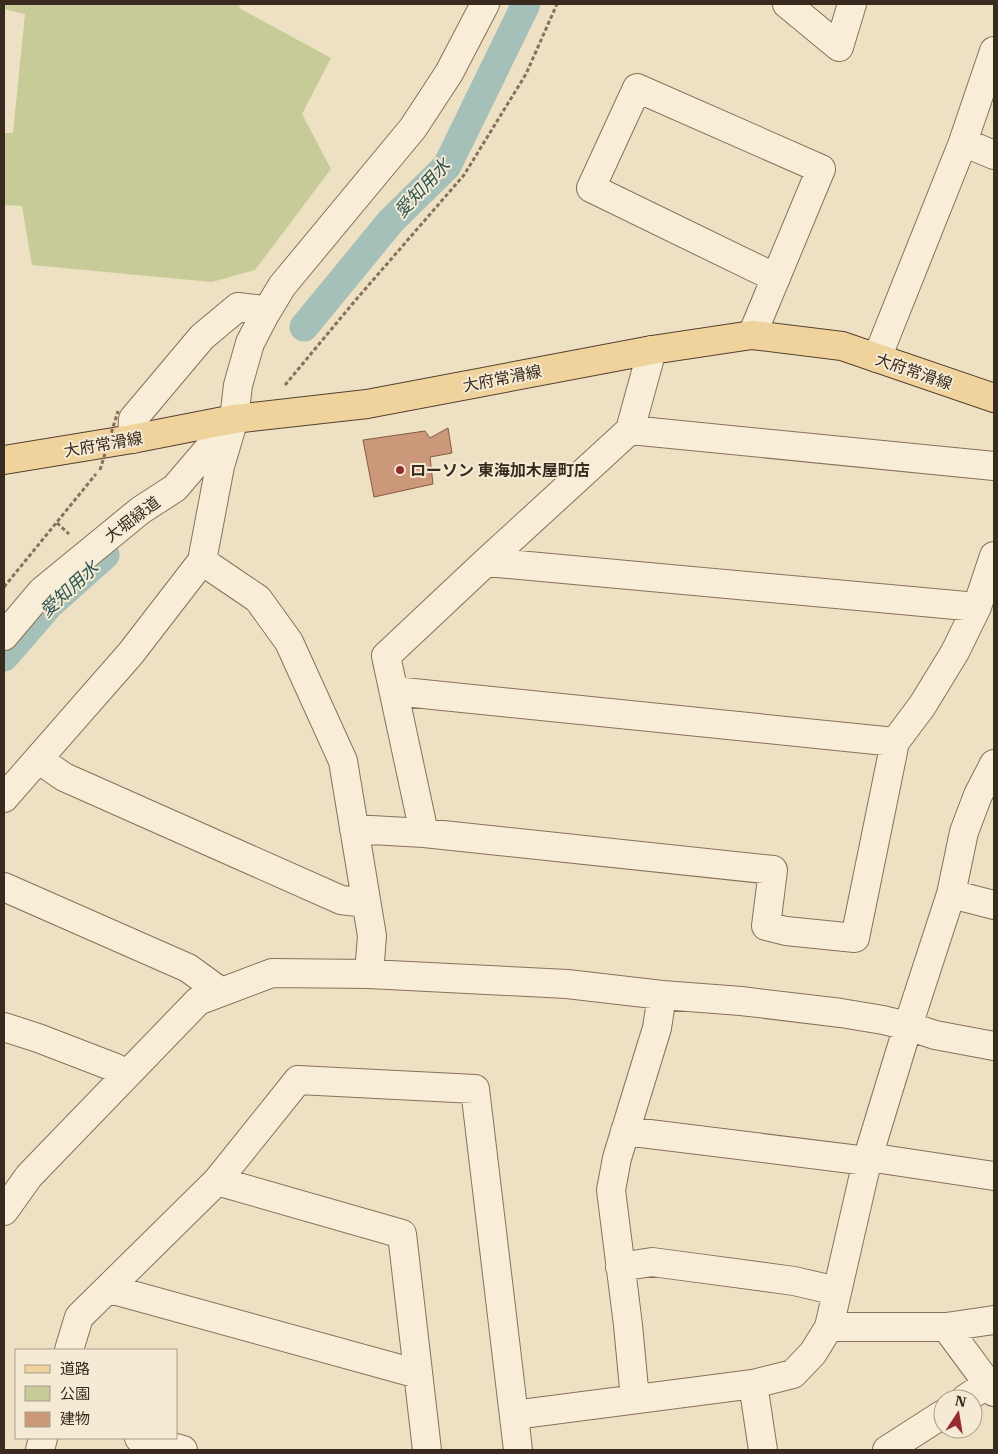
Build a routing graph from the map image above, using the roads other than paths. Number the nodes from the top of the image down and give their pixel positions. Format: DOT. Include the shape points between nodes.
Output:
graph roads {
  1 [pos="485,4"];
  2 [pos="787,4"];
  3 [pos="852,4"];
  4 [pos="994,51"];
  5 [pos="963,142"];
  6 [pos="994,155"];
  7 [pos="776,278"];
  8 [pos="266,312"];
  9 [pos="752,335"];
  10 [pos="652,350"];
  11 [pos="877,358"];
  12 [pos="994,398"];
  13 [pos="234,419"];
  14 [pos="630,430"];
  15 [pos="132,439"];
  16 [pos="4,460"];
  17 [pos="994,466"];
  18 [pos="994,556"];
  19 [pos="202,561"];
  20 [pos="486,562"];
  21 [pos="977,608"];
  22 [pos="4,636"];
  23 [pos="394,691"];
  24 [pos="895,742"];
  25 [pos="38,759"];
  26 [pos="994,764"];
  27 [pos="4,798"];
  28 [pos="354,830"];
  29 [pos="424,833"];
  30 [pos="4,887"];
  31 [pos="952,894"];
  32 [pos="366,903"];
  33 [pos="994,905"];
  34 [pos="369,974"];
  35 [pos="220,992"];
  36 [pos="662,995"];
  37 [pos="908,1026"];
  38 [pos="4,1027"];
  39 [pos="994,1046"];
  40 [pos="124,1077"];
  41 [pos="625,1131"];
  42 [pos="868,1159"];
  43 [pos="994,1176"];
  44 [pos="217,1181"];
  45 [pos="4,1211"];
  46 [pos="620,1267"];
  47 [pos="110,1289"];
  48 [pos="837,1291"];
  49 [pos="994,1320"];
  50 [pos="946,1327"];
  51 [pos="829,1328"];
  52 [pos="69,1349"];
  53 [pos="418,1374"];
  54 [pos="753,1384"];
  55 [pos="992,1387"];
  56 [pos="635,1399"];
  57 [pos="514,1415"];
  58 [pos="933,1420"];
  59 [pos="143,1439"];
  60 [pos="183,1450"];
  61 [pos="427,1450"];
  62 [pos="518,1450"];
  63 [pos="763,1450"];
  64 [pos="887,1450"];
  1 -- 8 [label="street" via="449,73 413,128 282,286"];
  2 -- 3 [label="street" via="839,47"];
  4 -- 5 [label="street"];
  5 -- 6 [label="street"];
  5 -- 11 [label="street"];
  7 -- 7 [label="street" via="822,169 637,88 591,188"];
  7 -- 9 [label="street"];
  8 -- 13 [label="street" via="250,343 238,385"];
  8 -- 15 [label="street" via="238,307 202,337 133,419"];
  9 -- 10 [label="main road, 大府常滑線"];
  9 -- 11 [label="main road, 大府常滑線" via="842,346"];
  10 -- 13 [label="main road, 大府常滑線" via="367,404"];
  10 -- 14 [label="street"];
  11 -- 12 [label="main road, 大府常滑線"];
  13 -- 15 [label="main road, 大府常滑線"];
  13 -- 19 [label="street" via="220,466"];
  13 -- 22 [label="street, 大堀緑道" via="175,488 142,510 42,591"];
  14 -- 17 [label="street"];
  14 -- 20 [label="street"];
  15 -- 16 [label="main road, 大府常滑線"];
  18 -- 21 [label="street"];
  19 -- 25 [label="street" via="131,653"];
  19 -- 28 [label="street" via="258,599 289,642 343,761"];
  20 -- 21 [label="street"];
  20 -- 23 [label="street" via="386,656"];
  21 -- 24 [label="street" via="922,706"];
  23 -- 24 [label="street"];
  23 -- 29 [label="street"];
  24 -- 29 [label="street" via="855,938 766,926 773,870"];
  25 -- 27 [label="street"];
  25 -- 32 [label="street" via="64,777 341,900"];
  26 -- 31 [label="street" via="964,832"];
  28 -- 29 [label="street"];
  28 -- 32 [label="street"];
  30 -- 35 [label="street" via="188,968"];
  31 -- 33 [label="street"];
  31 -- 37 [label="street"];
  32 -- 34 [label="street" via="372,936"];
  34 -- 35 [label="street" via="272,973"];
  34 -- 36 [label="street" via="567,984"];
  35 -- 40 [label="street" via="198,1000"];
  36 -- 37 [label="street" via="842,1013"];
  36 -- 41 [label="street" via="657,1028"];
  37 -- 39 [label="street" via="935,1035"];
  37 -- 42 [label="street"];
  38 -- 40 [label="street" via="116,1068"];
  40 -- 45 [label="street" via="29,1176"];
  41 -- 42 [label="street"];
  41 -- 46 [label="street" via="611,1190"];
  42 -- 43 [label="street"];
  42 -- 48 [label="street"];
  44 -- 47 [label="street"];
  44 -- 53 [label="street" via="402,1234"];
  44 -- 57 [label="street" via="298,1080 475,1089"];
  46 -- 48 [label="street" via="652,1262 794,1281"];
  46 -- 56 [label="street"];
  47 -- 52 [label="street" via="79,1317"];
  47 -- 53 [label="street"];
  48 -- 51 [label="street"];
  49 -- 50 [label="street"];
  50 -- 51 [label="street"];
  50 -- 55 [label="street"];
  51 -- 54 [label="street" via="813,1353 793,1374"];
  53 -- 61 [label="street"];
  54 -- 56 [label="street"];
  54 -- 63 [label="street"];
  56 -- 57 [label="street"];
  57 -- 62 [label="street"];
  58 -- 64 [label="street"];
  59 -- 60 [label="street"];
}
